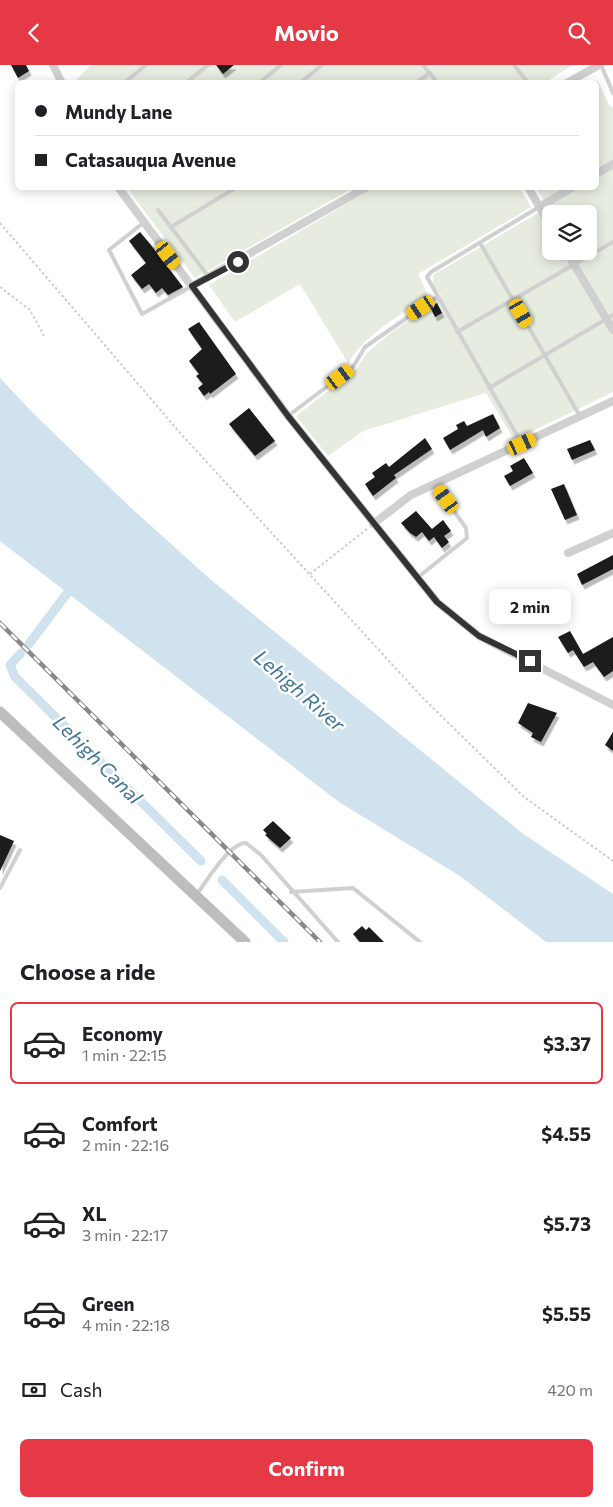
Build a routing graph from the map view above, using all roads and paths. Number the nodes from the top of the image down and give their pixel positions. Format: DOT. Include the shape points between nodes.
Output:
graph roads {
  1 [pos="53,65"];
  2 [pos="146,65"];
  3 [pos="208,65"];
  4 [pos="281,65"];
  5 [pos="322,65"];
  6 [pos="423,65"];
  7 [pos="514,65"];
  8 [pos="600,65"];
  9 [pos="430,73"];
  10 [pos="60,80"];
  11 [pos="128,80"];
  12 [pos="190,80"];
  13 [pos="263,80"];
  14 [pos="304,80"];
  15 [pos="420,80"];
  16 [pos="436,80"];
  17 [pos="526,80"];
  18 [pos="572,80"];
  19 [pos="613,93"];
  20 [pos="613,164"];
  21 [pos="599,172"];
  22 [pos="120,190"];
  23 [pos="232,190"];
  24 [pos="362,190"];
  25 [pos="530,190"];
  26 [pos="568,190"];
  27 [pos="539,207"];
  28 [pos="158,210"];
  29 [pos="542,212"];
  30 [pos="0,223"];
  31 [pos="144,223"];
  32 [pos="171,227"];
  33 [pos="613,241"];
  34 [pos="480,243"];
  35 [pos="572,260"];
  36 [pos="574,264"];
  37 [pos="209,278"];
  38 [pos="192,286"];
  39 [pos="0,287"];
  40 [pos="437,297"];
  41 [pos="513,300"];
  42 [pos="610,317"];
  43 [pos="613,330"];
  44 [pos="457,332"];
  45 [pos="44,336"];
  46 [pos="545,355"];
  47 [pos="490,388"];
  48 [pos="613,401"];
  49 [pos="288,416"];
  50 [pos="580,416"];
  51 [pos="522,444"];
  52 [pos="435,484"];
  53 [pos="372,524"];
  54 [pos="613,533"];
  55 [pos="568,553"];
  56 [pos="309,575"];
  57 [pos="417,579"];
  58 [pos="613,705"];
  59 [pos="0,712"];
  60 [pos="20,850"];
  61 [pos="613,861"];
  62 [pos="0,888"];
  63 [pos="291,892"];
  64 [pos="196,896"];
  65 [pos="245,942"];
  66 [pos="338,942"];
  67 [pos="420,942"];
  1 -- 10 [label="street"];
  2 -- 11 [label="lane"];
  3 -- 12 [label="lane"];
  4 -- 13 [label="lane"];
  5 -- 14 [label="lane"];
  6 -- 9 [label="lane"];
  7 -- 17 [label="lane"];
  8 -- 18 [label="street"];
  8 -- 19 [label="lane"];
  9 -- 15 [label="lane"];
  9 -- 16 [label="lane"];
  20 -- 21 [label="street"];
  22 -- 31 [label="street"];
  23 -- 32 [label="lane"];
  24 -- 37 [label="street"];
  25 -- 27 [label="street"];
  26 -- 27 [label="street"];
  27 -- 29 [label="street"];
  27 -- 34 [label="lane"];
  28 -- 32 [label="lane"];
  30 -- 56 [label="path" via="181,435"];
  31 -- 38 [label="street"];
  31 -- 38 [label="lane" via="109,250 142,314"];
  32 -- 37 [label="lane"];
  33 -- 36 [label="lane"];
  34 -- 40 [label="lane" via="427,277"];
  34 -- 41 [label="lane"];
  35 -- 36 [label="street"];
  36 -- 41 [label="lane"];
  36 -- 42 [label="street"];
  37 -- 38 [label="street"];
  38 -- 49 [label="street"];
  39 -- 45 [label="path" via="30,310"];
  40 -- 44 [label="lane"];
  40 -- 49 [label="lane" via="365,347 353,367"];
  41 -- 44 [label="lane"];
  41 -- 46 [label="lane"];
  42 -- 43 [label="street"];
  42 -- 46 [label="lane"];
  44 -- 47 [label="lane"];
  46 -- 47 [label="lane"];
  46 -- 50 [label="lane"];
  47 -- 51 [label="lane"];
  48 -- 50 [label="street"];
  49 -- 53 [label="street"];
  50 -- 51 [label="street"];
  51 -- 52 [label="street"];
  52 -- 53 [label="street" via="411,495"];
  52 -- 57 [label="lane" via="468,533"];
  53 -- 56 [label="path"];
  53 -- 57 [label="street"];
  54 -- 55 [label="street"];
  56 -- 61 [label="path" via="469,746 524,797"];
  57 -- 58 [label="street" via="448,613 479,636"];
  59 -- 64 [label="street"];
  60 -- 62 [label="lane"];
  63 -- 64 [label="lane" via="261,855 242,842 230,851"];
  63 -- 66 [label="lane"];
  63 -- 67 [label="lane" via="353,888"];
  64 -- 65 [label="street"];
}
